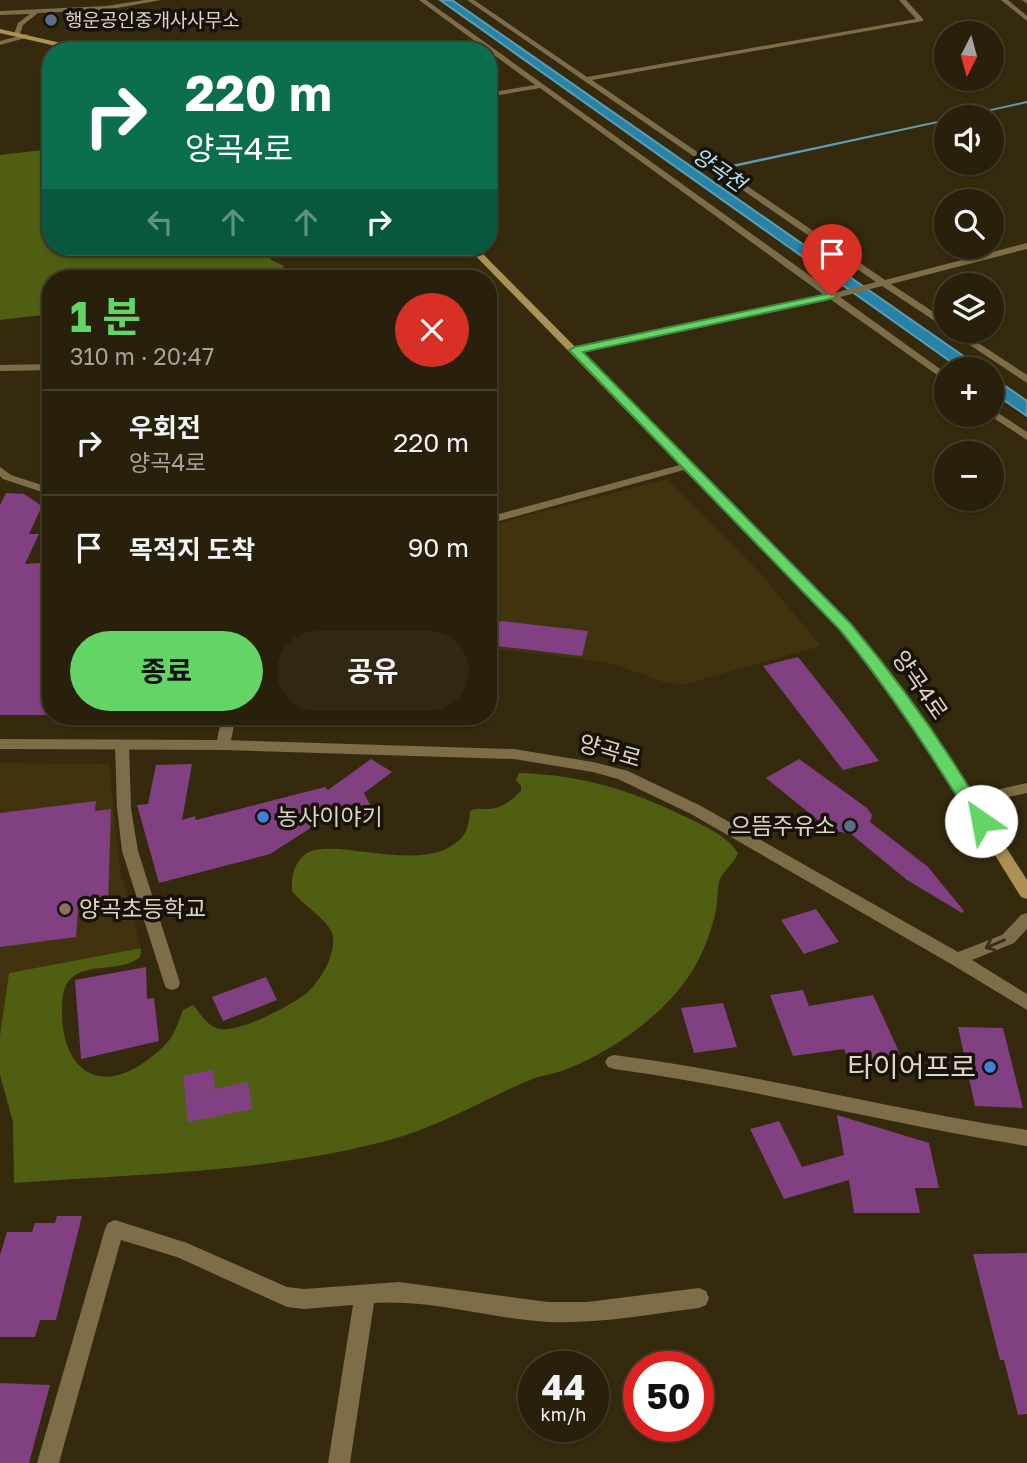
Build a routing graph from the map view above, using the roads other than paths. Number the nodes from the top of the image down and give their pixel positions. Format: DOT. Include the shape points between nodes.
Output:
graph roads {
  1 [pos="158,0"];
  2 [pos="422,0"];
  3 [pos="470,0"];
  4 [pos="902,0"];
  5 [pos="1004,0"];
  6 [pos="40,11"];
  7 [pos="0,13"];
  8 [pos="1027,19"];
  9 [pos="0,31"];
  10 [pos="17,34"];
  11 [pos="27,36"];
  12 [pos="51,42"];
  13 [pos="480,42"];
  14 [pos="0,43"];
  15 [pos="497,54"];
  16 [pos="585,79"];
  17 [pos="541,86"];
  18 [pos="497,93"];
  19 [pos="1027,246"];
  20 [pos="480,256"];
  21 [pos="494,270"];
  22 [pos="497,273"];
  23 [pos="885,283"];
  24 [pos="832,296"];
  25 [pos="934,317"];
  26 [pos="972,343"];
  27 [pos="575,350"];
  28 [pos="42,367"];
  29 [pos="0,368"];
  30 [pos="934,370"];
  31 [pos="1027,380"];
  32 [pos="1004,421"];
  33 [pos="1027,437"];
  34 [pos="687,466"];
  35 [pos="3,474"];
  36 [pos="0,489"];
  37 [pos="42,489"];
  38 [pos="497,519"];
  39 [pos="227,725"];
  40 [pos="0,744"];
  41 [pos="223,745"];
  42 [pos="122,746"];
  43 [pos="1027,788"];
  44 [pos="968,801"];
  45 [pos="1025,886"];
  46 [pos="1027,919"];
  47 [pos="957,959"];
  48 [pos="172,983"];
  49 [pos="1027,1003"];
  50 [pos="614,1062"];
  51 [pos="1027,1138"];
  52 [pos="365,1294"];
  53 [pos="699,1298"];
  54 [pos="48,1463"];
  55 [pos="339,1463"];
  1 -- 6 [label="street"];
  2 -- 13 [label="street"];
  3 -- 16 [label="street"];
  4 -- 16 [label="street" via="921,20"];
  5 -- 8 [label="street"];
  6 -- 7 [label="street"];
  6 -- 10 [label="street" via="23,20"];
  9 -- 10 [label="main road"];
  10 -- 11 [label="main road"];
  11 -- 12 [label="main road"];
  11 -- 14 [label="street"];
  15 -- 17 [label="street"];
  16 -- 23 [label="street"];
  17 -- 18 [label="street"];
  17 -- 24 [label="street"];
  19 -- 23 [label="street"];
  20 -- 21 [label="main road, 양곡4로"];
  22 -- 27 [label="main road, 양곡4로"];
  23 -- 24 [label="street"];
  23 -- 25 [label="street"];
  24 -- 27 [label="street"];
  24 -- 30 [label="street"];
  26 -- 31 [label="street"];
  27 -- 34 [label="main road, 양곡4로"];
  28 -- 29 [label="street"];
  32 -- 33 [label="street"];
  34 -- 38 [label="street"];
  34 -- 44 [label="main road, 양곡4로" via="845,627 903,701"];
  35 -- 36 [label="street"];
  35 -- 37 [label="street"];
  39 -- 41 [label="street"];
  40 -- 42 [label="street, 양곡로"];
  41 -- 42 [label="street, 양곡로"];
  41 -- 47 [label="street, 양곡로" via="514,754 623,775 696,810"];
  42 -- 48 [label="street" via="130,851"];
  43 -- 44 [label="street"];
  44 -- 45 [label="main road, 양곡4로"];
  46 -- 47 [label="street, one-way" via="1008,939"];
  47 -- 49 [label="street, 양곡로"];
  50 -- 51 [label="street" via="702,1073"];
  52 -- 53 [label="street" via="421,1293 548,1312 587,1312"];
  52 -- 54 [label="street" via="287,1297 180,1249 115,1229"];
  52 -- 55 [label="street"];
}
